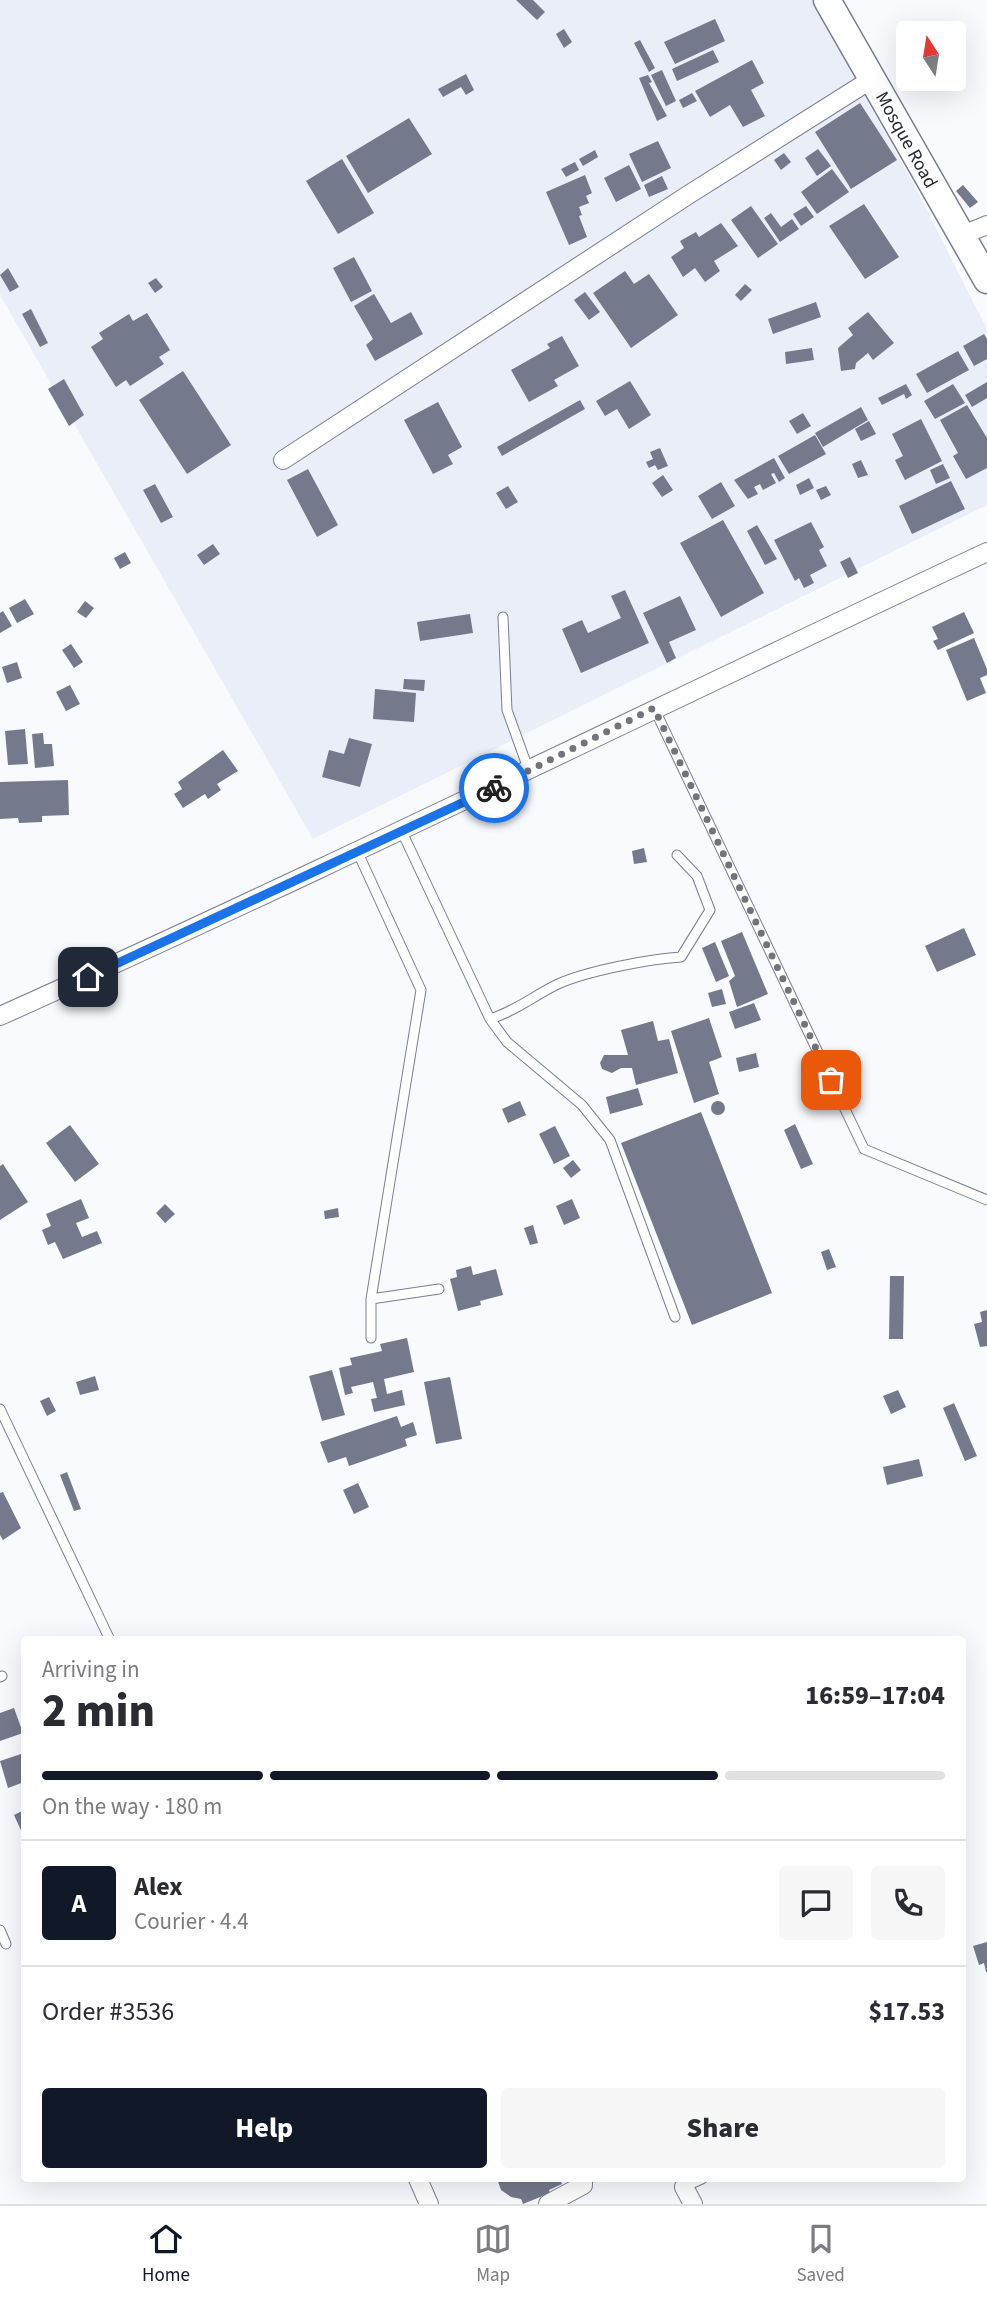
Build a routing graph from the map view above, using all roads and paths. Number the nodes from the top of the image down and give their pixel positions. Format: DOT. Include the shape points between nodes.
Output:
graph roads {
  1 [pos="827,0"];
  2 [pos="872,79"];
  3 [pos="987,225"];
  4 [pos="960,236"];
  5 [pos="987,280"];
  6 [pos="283,460"];
  7 [pos="987,552"];
  8 [pos="503,617"];
  9 [pos="654,708"];
  10 [pos="529,771"];
  11 [pos="402,832"];
  12 [pos="358,853"];
  13 [pos="677,855"];
  14 [pos="0,1016"];
  15 [pos="490,1019"];
  16 [pos="987,1200"];
  17 [pos="439,1289"];
  18 [pos="371,1299"];
  19 [pos="675,1317"];
  20 [pos="371,1338"];
  21 [pos="0,1409"];
  22 [pos="108,1636"];
  23 [pos="0,1930"];
  24 [pos="6,1944"];
  25 [pos="419,2182"];
  26 [pos="583,2182"];
  27 [pos="682,2183"];
  28 [pos="429,2204"];
  29 [pos="548,2204"];
  30 [pos="692,2204"];
  1 -- 2 [label="street, Mosque Road"];
  2 -- 4 [label="street, Mosque Road"];
  2 -- 6 [label="street"];
  3 -- 4 [label="street"];
  4 -- 5 [label="street, Mosque Road"];
  7 -- 9 [label="street"];
  8 -- 10 [label="lane" via="507,710"];
  9 -- 10 [label="street"];
  9 -- 16 [label="lane" via="864,1149"];
  10 -- 11 [label="street"];
  11 -- 12 [label="street"];
  11 -- 15 [label="lane"];
  12 -- 14 [label="street"];
  12 -- 18 [label="lane" via="421,990"];
  13 -- 15 [label="lane" via="697,876 710,910 681,957 627,965 559,984 514,1012"];
  15 -- 19 [label="lane" via="507,1042 582,1105 610,1140"];
  17 -- 18 [label="lane"];
  18 -- 20 [label="lane"];
  21 -- 22 [label="lane"];
  23 -- 24 [label="lane"];
  25 -- 28 [label="street"];
  26 -- 29 [label="street"];
  27 -- 30 [label="street"];
}
